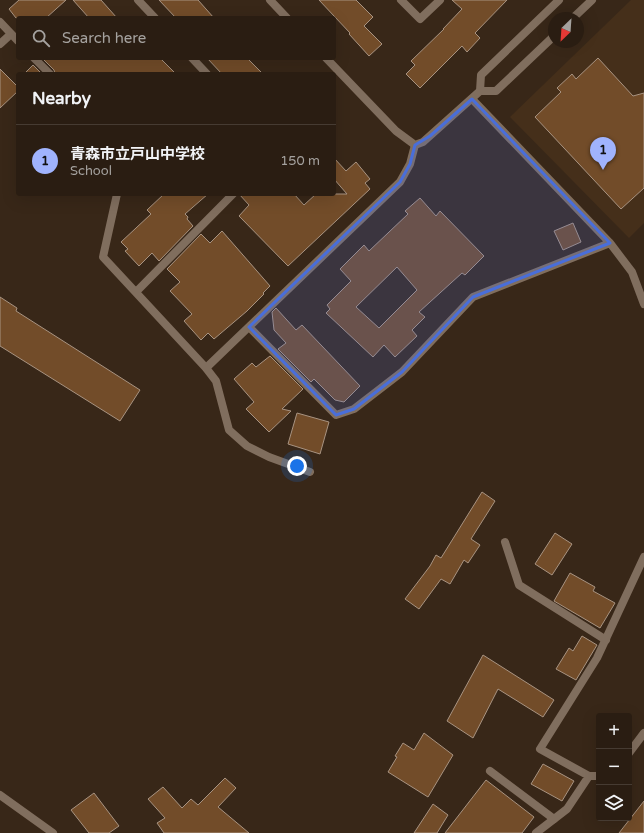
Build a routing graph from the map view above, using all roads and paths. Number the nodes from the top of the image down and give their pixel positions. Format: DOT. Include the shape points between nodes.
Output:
graph roads {
  1 [pos="138,0"];
  2 [pos="270,0"];
  3 [pos="400,0"];
  4 [pos="440,0"];
  5 [pos="559,0"];
  6 [pos="592,0"];
  7 [pos="579,12"];
  8 [pos="153,16"];
  9 [pos="285,16"];
  10 [pos="0,22"];
  11 [pos="11,34"];
  12 [pos="16,39"];
  13 [pos="548,42"];
  14 [pos="0,44"];
  15 [pos="36,60"];
  16 [pos="194,60"];
  17 [pos="328,60"];
  18 [pos="48,72"];
  19 [pos="205,72"];
  20 [pos="480,91"];
  21 [pos="472,99"];
  22 [pos="415,145"];
  23 [pos="117,196"];
  24 [pos="231,196"];
  25 [pos="610,243"];
  26 [pos="136,292"];
  27 [pos="644,304"];
  28 [pos="249,327"];
  29 [pos="206,368"];
  30 [pos="310,472"];
  31 [pos="505,542"];
  32 [pos="644,557"];
  33 [pos="606,640"];
  34 [pos="644,733"];
  35 [pos="632,749"];
  36 [pos="490,771"];
  37 [pos="589,776"];
  38 [pos="596,776"];
  39 [pos="0,794"];
  40 [pos="554,819"];
  41 [pos="53,833"];
  42 [pos="536,833"];
  1 -- 8 [label="street"];
  2 -- 9 [label="street"];
  3 -- 4 [label="street" via="420,20"];
  5 -- 20 [label="street" via="481,75"];
  6 -- 7 [label="street"];
  10 -- 11 [label="street"];
  11 -- 12 [label="street"];
  11 -- 14 [label="street"];
  13 -- 20 [label="street" via="496,91"];
  15 -- 18 [label="street"];
  16 -- 19 [label="street"];
  17 -- 22 [label="street" via="396,132"];
  20 -- 21 [label="street"];
  21 -- 22 [label="street" via="423,142"];
  21 -- 25 [label="street"];
  22 -- 28 [label="street" via="410,164 400,182"];
  23 -- 26 [label="street" via="103,257"];
  24 -- 26 [label="street"];
  25 -- 27 [label="street" via="632,272"];
  25 -- 28 [label="street" via="473,297 402,372 354,409 336,415"];
  26 -- 29 [label="street"];
  28 -- 29 [label="street"];
  29 -- 30 [label="street" via="216,381 229,430 247,446"];
  31 -- 33 [label="street" via="519,585"];
  32 -- 33 [label="street"];
  33 -- 37 [label="street" via="540,748"];
  34 -- 35 [label="street"];
  36 -- 40 [label="street"];
  37 -- 38 [label="street"];
  37 -- 40 [label="street" via="567,809"];
  39 -- 41 [label="street"];
  40 -- 42 [label="street"];
}
